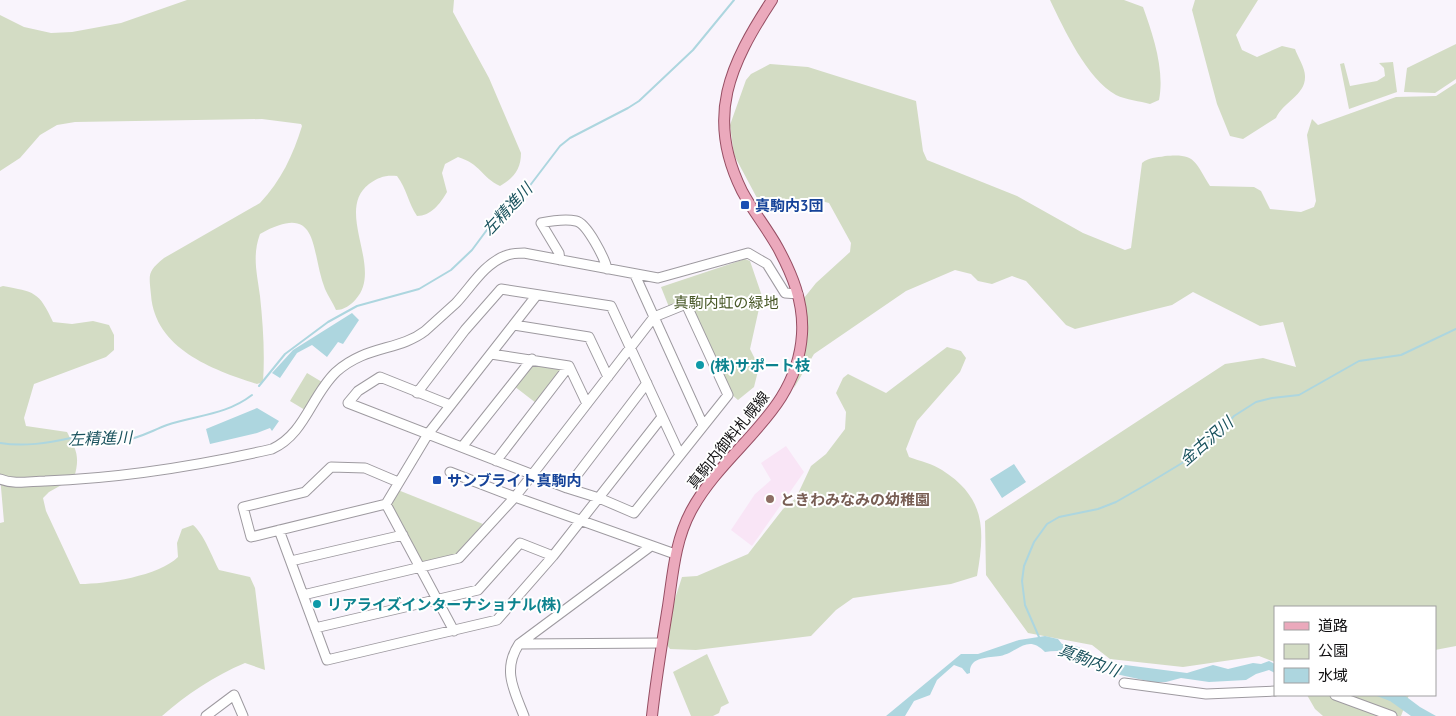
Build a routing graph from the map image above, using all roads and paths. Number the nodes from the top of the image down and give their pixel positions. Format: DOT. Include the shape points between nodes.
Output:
graph roads {
  1 [pos="772,0"];
  2 [pos="560,260"];
  3 [pos="607,269"];
  4 [pos="635,275"];
  5 [pos="798,294"];
  6 [pos="536,296"];
  7 [pos="654,317"];
  8 [pos="514,325"];
  9 [pos="631,348"];
  10 [pos="491,354"];
  11 [pos="532,359"];
  12 [pos="569,366"];
  13 [pos="608,377"];
  14 [pos="647,383"];
  15 [pos="417,393"];
  16 [pos="587,404"];
  17 [pos="450,405"];
  18 [pos="662,417"];
  19 [pos="703,426"];
  20 [pos="428,434"];
  21 [pos="462,447"];
  22 [pos="680,455"];
  23 [pos="496,460"];
  24 [pos="450,472"];
  25 [pos="532,474"];
  26 [pos="0,480"];
  27 [pos="398,482"];
  28 [pos="567,488"];
  29 [pos="515,497"];
  30 [pos="599,498"];
  31 [pos="386,504"];
  32 [pos="581,520"];
  33 [pos="280,530"];
  34 [pos="403,535"];
  35 [pos="651,546"];
  36 [pos="675,554"];
  37 [pos="553,556"];
  38 [pos="291,561"];
  39 [pos="420,567"];
  40 [pos="303,594"];
  41 [pos="438,600"];
  42 [pos="315,628"];
  43 [pos="454,630"];
  44 [pos="662,643"];
  45 [pos="519,644"];
  46 [pos="1124,683"];
  47 [pos="1274,691"];
  48 [pos="1338,696"];
  49 [pos="206,716"];
  50 [pos="243,716"];
  51 [pos="524,716"];
  52 [pos="652,716"];
  53 [pos="1392,716"];
  1 -- 5 [label="main road, 真駒内御料札幌線" via="750,35 729,80 723,120 724,142 743,192 782,256"];
  2 -- 3 [label="street"];
  2 -- 3 [label="street" via="541,223 577,221 584,225 606,261"];
  2 -- 26 [label="street" via="514,254 494,262 455,303 414,338 369,351 345,365 327,382 295,433 272,449 124,475 19,482"];
  3 -- 4 [label="street"];
  4 -- 5 [label="street" via="658,278 748,253 767,264 788,294"];
  4 -- 7 [label="street"];
  5 -- 36 [label="main road, 真駒内御料札幌線" via="802,313 801,347 788,388 769,417 701,494 684,526"];
  6 -- 8 [label="street"];
  6 -- 9 [label="street" via="611,306"];
  6 -- 15 [label="street" via="501,290 465,330"];
  7 -- 9 [label="street"];
  7 -- 19 [label="street"];
  7 -- 19 [label="street" via="686,304 728,395"];
  8 -- 10 [label="street"];
  8 -- 13 [label="street" via="589,337"];
  9 -- 13 [label="street"];
  9 -- 14 [label="street"];
  10 -- 11 [label="street"];
  10 -- 17 [label="street"];
  11 -- 12 [label="street"];
  11 -- 21 [label="street"];
  12 -- 16 [label="street"];
  12 -- 23 [label="street"];
  13 -- 16 [label="street"];
  14 -- 18 [label="street"];
  14 -- 28 [label="street"];
  15 -- 17 [label="street"];
  15 -- 20 [label="street" via="380,378 358,391 348,403"];
  16 -- 25 [label="street"];
  17 -- 20 [label="street"];
  18 -- 22 [label="street"];
  18 -- 30 [label="street"];
  19 -- 22 [label="street"];
  20 -- 21 [label="street"];
  20 -- 27 [label="street"];
  21 -- 23 [label="street"];
  22 -- 30 [label="street" via="634,513"];
  23 -- 25 [label="street"];
  24 -- 29 [label="street"];
  25 -- 28 [label="street"];
  25 -- 29 [label="street"];
  27 -- 31 [label="street"];
  27 -- 33 [label="street" via="365,468 331,467 305,492 244,507 250,537"];
  28 -- 30 [label="street"];
  29 -- 32 [label="street"];
  29 -- 39 [label="street" via="459,558"];
  30 -- 32 [label="street"];
  31 -- 33 [label="street"];
  31 -- 34 [label="street"];
  32 -- 35 [label="street"];
  32 -- 37 [label="street"];
  33 -- 38 [label="street"];
  34 -- 38 [label="street"];
  34 -- 39 [label="street"];
  35 -- 36 [label="street"];
  35 -- 45 [label="street"];
  36 -- 44 [label="main road, 真駒内御料札幌線"];
  37 -- 41 [label="street" via="520,543 478,590"];
  37 -- 43 [label="street" via="497,620"];
  38 -- 40 [label="street"];
  39 -- 40 [label="street"];
  39 -- 41 [label="street"];
  40 -- 42 [label="street"];
  41 -- 42 [label="street"];
  41 -- 43 [label="street"];
  42 -- 43 [label="street" via="327,660"];
  44 -- 45 [label="street"];
  44 -- 52 [label="main road, 真駒内御料札幌線"];
  45 -- 51 [label="street" via="512,658 510,680"];
  46 -- 47 [label="street" via="1206,694"];
  48 -- 53 [label="street"];
  49 -- 50 [label="street" via="234,696"];
}
